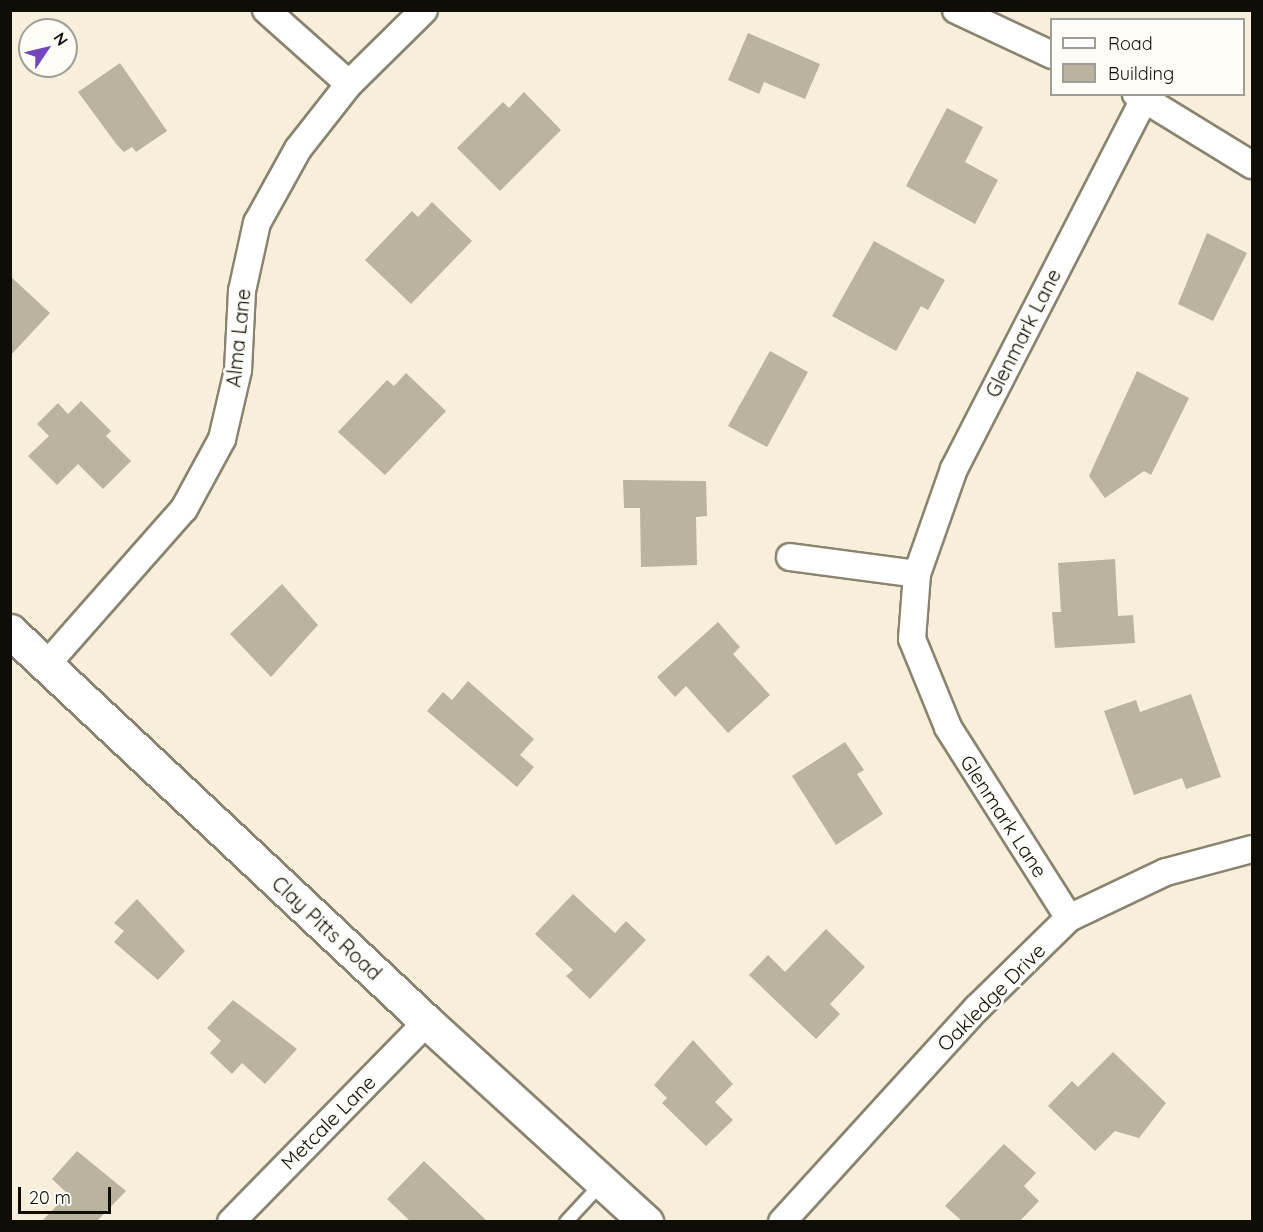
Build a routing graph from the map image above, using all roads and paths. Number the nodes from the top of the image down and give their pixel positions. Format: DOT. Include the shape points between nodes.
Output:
graph roads {
  1 [pos="266,10"];
  2 [pos="423,10"];
  3 [pos="956,10"];
  4 [pos="1050,54"];
  5 [pos="349,84"];
  6 [pos="1140,97"];
  7 [pos="1252,165"];
  8 [pos="790,557"];
  9 [pos="917,574"];
  10 [pos="10,631"];
  11 [pos="48,663"];
  12 [pos="1252,849"];
  13 [pos="1069,918"];
  14 [pos="427,1022"];
  15 [pos="602,1182"];
  16 [pos="231,1221"];
  17 [pos="566,1221"];
  18 [pos="646,1221"];
  19 [pos="782,1221"];
  1 -- 5 [label="street"];
  2 -- 5 [label="street, Alma Lane"];
  3 -- 4 [label="street"];
  5 -- 11 [label="street, Alma Lane" via="298,149 256,223 242,291 238,370 222,439 184,509"];
  6 -- 7 [label="street"];
  6 -- 9 [label="street, Glenmark Lane" via="954,469"];
  8 -- 9 [label="street"];
  9 -- 13 [label="street, Glenmark Lane" via="912,639 948,727"];
  10 -- 11 [label="street, Clay Pitts Road"];
  11 -- 14 [label="street, Clay Pitts Road"];
  12 -- 13 [label="street, Oakledge Drive" via="1167,872"];
  13 -- 19 [label="street, Oakledge Drive" via="977,1008"];
  14 -- 15 [label="street, Clay Pitts Road"];
  14 -- 16 [label="street, Metcale Lane"];
  15 -- 17 [label="lane"];
  15 -- 18 [label="street, Clay Pitts Road"];
}
